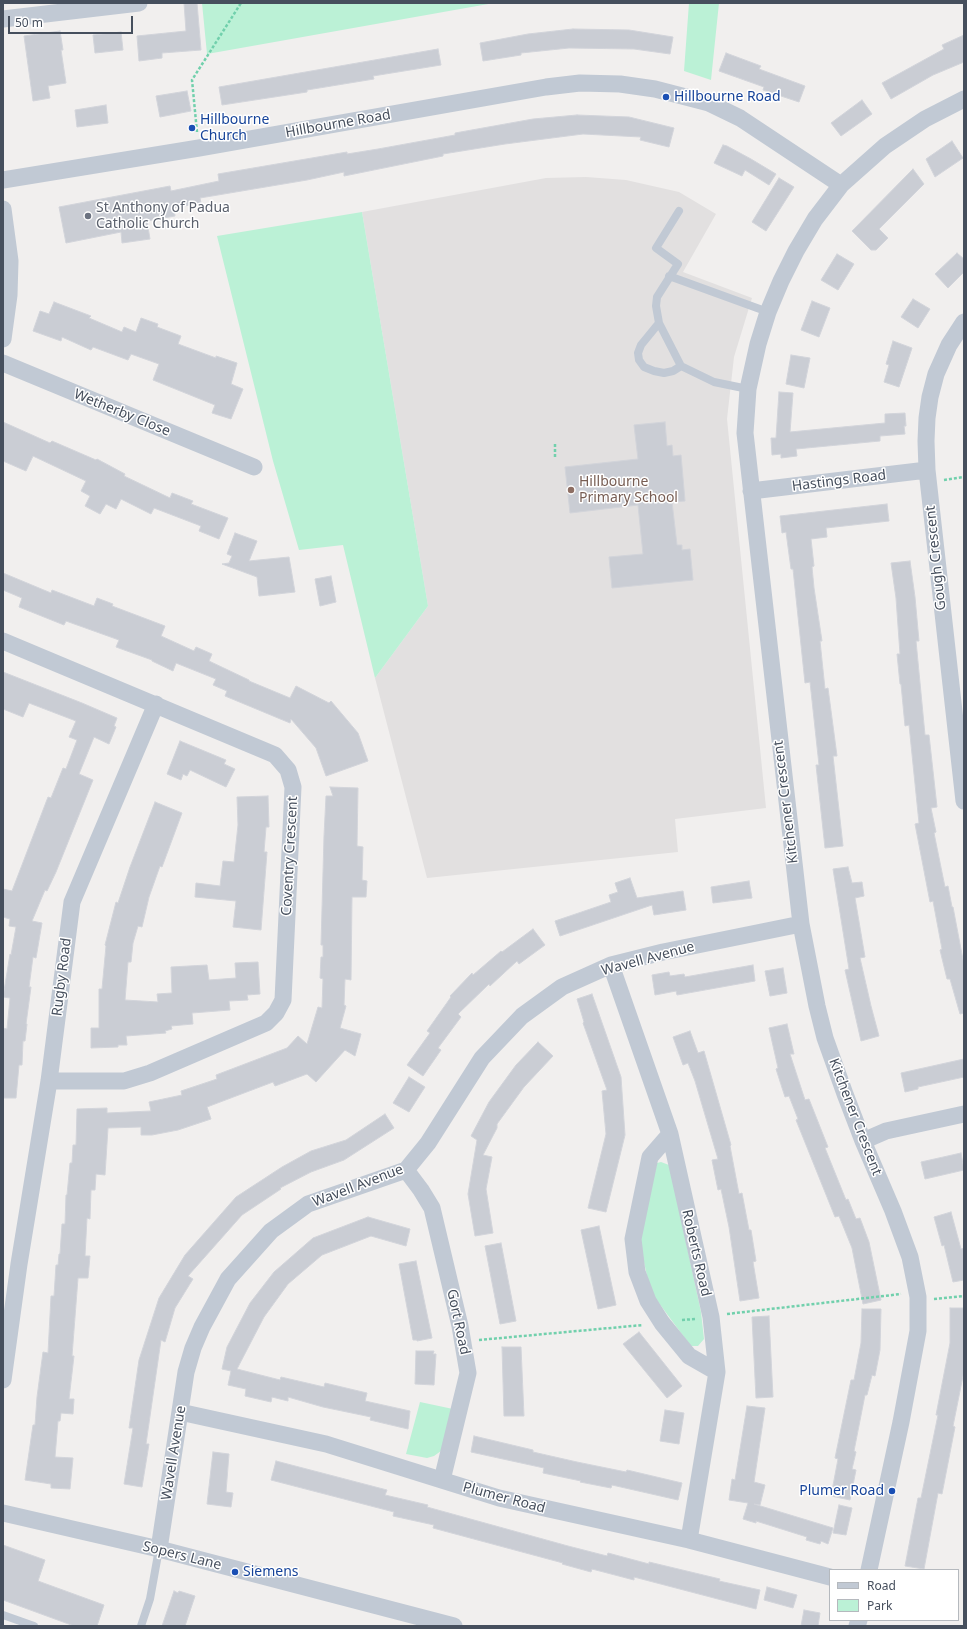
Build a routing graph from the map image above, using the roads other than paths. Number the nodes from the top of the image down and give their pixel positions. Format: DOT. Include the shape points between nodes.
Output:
graph roads {
  1 [pos="131,4"];
  2 [pos="3,19"];
  3 [pos="964,99"];
  4 [pos="3,180"];
  5 [pos="841,185"];
  6 [pos="3,209"];
  7 [pos="679,211"];
  8 [pos="669,276"];
  9 [pos="5,312"];
  10 [pos="768,312"];
  11 [pos="964,322"];
  12 [pos="659,323"];
  13 [pos="3,339"];
  14 [pos="3,364"];
  15 [pos="681,366"];
  16 [pos="748,389"];
  17 [pos="244,467"];
  18 [pos="926,470"];
  19 [pos="751,491"];
  20 [pos="3,641"];
  21 [pos="156,704"];
  22 [pos="964,801"];
  23 [pos="801,924"];
  24 [pos="611,965"];
  25 [pos="49,1081"];
  26 [pos="964,1114"];
  27 [pos="670,1134"];
  28 [pos="863,1141"];
  29 [pos="406,1170"];
  30 [pos="11,1264"];
  31 [pos="717,1372"];
  32 [pos="3,1380"];
  33 [pos="180,1412"];
  34 [pos="442,1480"];
  35 [pos="3,1513"];
  36 [pos="689,1540"];
  37 [pos="159,1549"];
  38 [pos="869,1569"];
  39 [pos="829,1577"];
  40 [pos="3,1615"];
  41 [pos="34,1626"];
  42 [pos="142,1626"];
  43 [pos="454,1626"];
  1 -- 2 [label="street"];
  3 -- 5 [label="street, Kitchener Crescent" via="903,133"];
  4 -- 5 [label="street, Hillbourne Road" via="580,83 620,84 655,89 709,103 734,115"];
  5 -- 10 [label="street, Kitchener Crescent" via="815,219 796,251"];
  6 -- 9 [label="street" via="10,261"];
  7 -- 8 [label="lane" via="656,248 678,264"];
  8 -- 10 [label="lane"];
  8 -- 12 [label="lane" via="657,297"];
  9 -- 13 [label="street"];
  10 -- 16 [label="street, Kitchener Crescent"];
  11 -- 18 [label="street, Gough Crescent" via="949,345 936,374 930,397"];
  12 -- 15 [label="lane"];
  12 -- 15 [label="lane" via="640,345 639,360 644,367 664,373"];
  14 -- 17 [label="street, Wetherby Close"];
  15 -- 16 [label="lane" via="714,382"];
  16 -- 19 [label="street, Kitchener Crescent" via="745,433"];
  18 -- 19 [label="street, Hastings Road"];
  18 -- 22 [label="street, Gough Crescent"];
  19 -- 23 [label="street, Kitchener Crescent"];
  20 -- 21 [label="street, Coventry Crescent"];
  21 -- 25 [label="street, Rugby Road" via="72,902"];
  21 -- 25 [label="street, Coventry Crescent" via="275,755 288,770 293,787 283,1000 276,1013 266,1023 150,1073 124,1081"];
  23 -- 24 [label="street, Wavell Avenue"];
  23 -- 28 [label="street, Kitchener Crescent" via="825,1038"];
  24 -- 27 [label="street, Roberts Road"];
  24 -- 29 [label="street, Wavell Avenue" via="562,988 522,1016 482,1058 428,1143"];
  25 -- 30 [label="street, Rugby Road"];
  26 -- 28 [label="street" via="886,1131"];
  27 -- 31 [label="street, Roberts Road" via="711,1317"];
  27 -- 31 [label="street" via="650,1157 633,1239 637,1272 648,1301 662,1323 689,1356"];
  28 -- 38 [label="street, Kitchener Crescent" via="910,1257 918,1297 918,1330"];
  29 -- 33 [label="street, Wavell Avenue" via="308,1204 271,1231 228,1279 202,1327 186,1372"];
  29 -- 34 [label="street, Gort Road" via="432,1208 460,1326 468,1373"];
  30 -- 32 [label="street, Rugby Road"];
  31 -- 36 [label="street, Roberts Road"];
  33 -- 34 [label="street, Plumer Road" via="326,1444"];
  33 -- 37 [label="street, Wavell Avenue"];
  34 -- 36 [label="street, Plumer Road" via="499,1498"];
  35 -- 37 [label="street, Sopers Lane"];
  36 -- 39 [label="street, Plumer Road"];
  37 -- 42 [label="lane"];
  37 -- 43 [label="street, Sopers Lane"];
  40 -- 41 [label="lane"];
}
